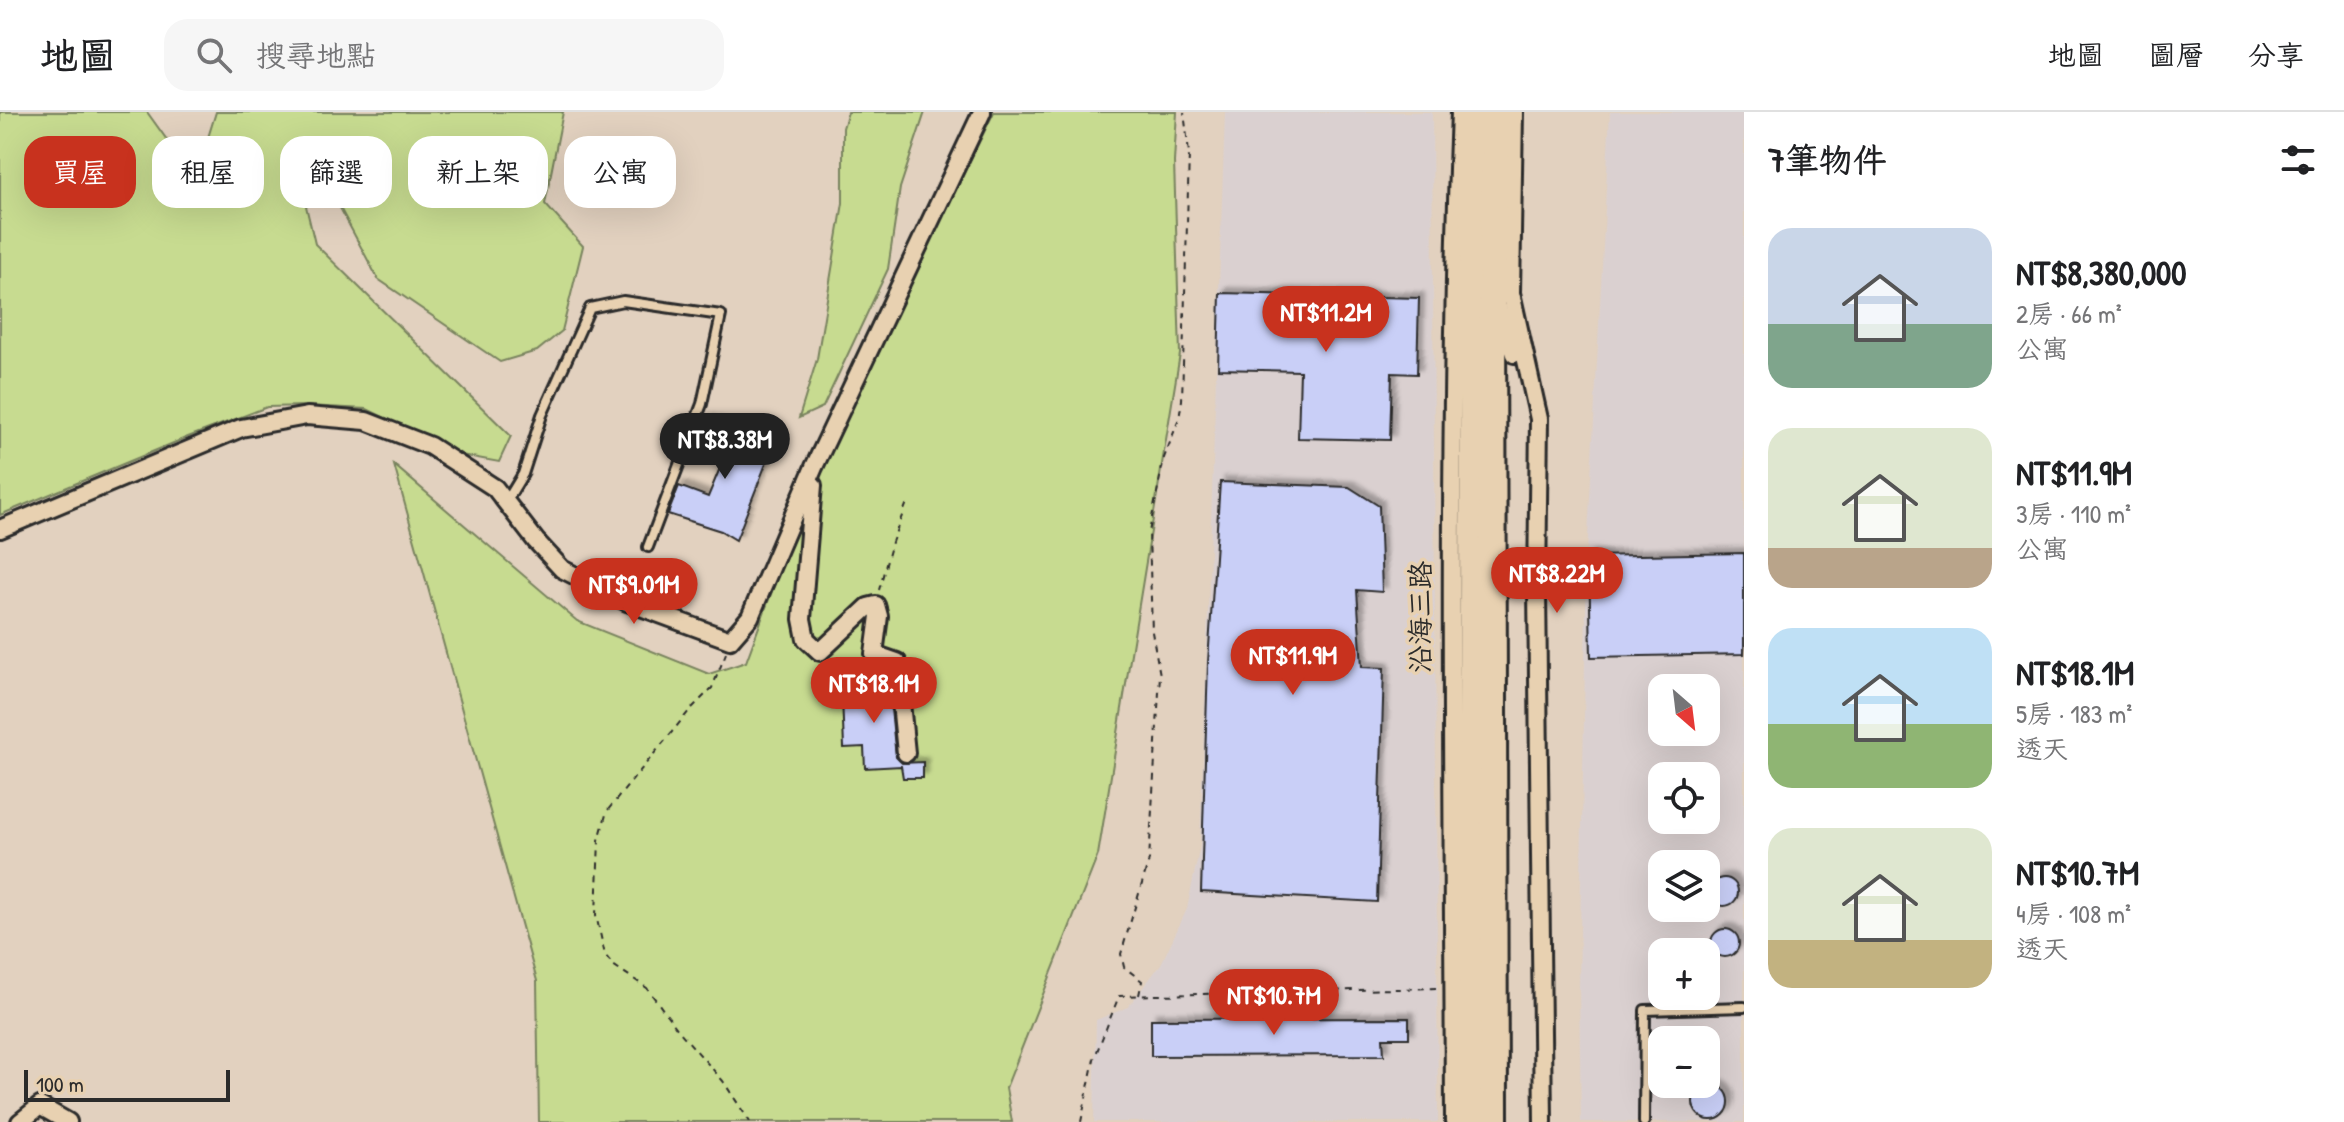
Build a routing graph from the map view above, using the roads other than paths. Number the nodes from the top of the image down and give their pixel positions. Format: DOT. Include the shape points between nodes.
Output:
graph roads {
  1 [pos="982,112"];
  2 [pos="1460,112"];
  3 [pos="1474,112"];
  4 [pos="1496,112"];
  5 [pos="1514,112"];
  6 [pos="1472,292"];
  7 [pos="814,467"];
  8 [pos="506,502"];
  9 [pos="0,529"];
  10 [pos="648,547"];
  11 [pos="906,753"];
  12 [pos="1539,872"];
  13 [pos="1473,970"];
  14 [pos="1744,1007"];
  15 [pos="1473,1113"];
  16 [pos="20,1122"];
  17 [pos="68,1122"];
  18 [pos="1543,1122"];
  19 [pos="1644,1122"];
  1 -- 7 [label="street"];
  2 -- 6 [label="street, 沿海三路"];
  3 -- 6 [label="main road, 沿海三路"];
  4 -- 6 [label="main road, 沿海三路"];
  5 -- 12 [label="street, 沿海三路" via="1511,293 1539,419"];
  6 -- 12 [label="street, 沿海三路" via="1509,336 1531,429 1530,853"];
  6 -- 13 [label="main road, 沿海三路"];
  6 -- 13 [label="street, 沿海三路" via="1451,486"];
  7 -- 8 [label="street" via="750,617 730,640 627,602 562,569"];
  7 -- 11 [label="street" via="802,619 806,639 820,652 876,605 874,654 897,662"];
  8 -- 9 [label="street" via="495,488 430,446 366,421 307,416 241,428"];
  8 -- 10 [label="lane" via="523,474 542,415 590,308 623,301 721,315 702,404"];
  12 -- 18 [label="street, 沿海三路"];
  13 -- 15 [label="main road, 沿海三路"];
  13 -- 15 [label="street, 沿海三路"];
  14 -- 19 [label="lane" via="1645,1010"];
  16 -- 17 [label="street" via="40,1106"];
}
